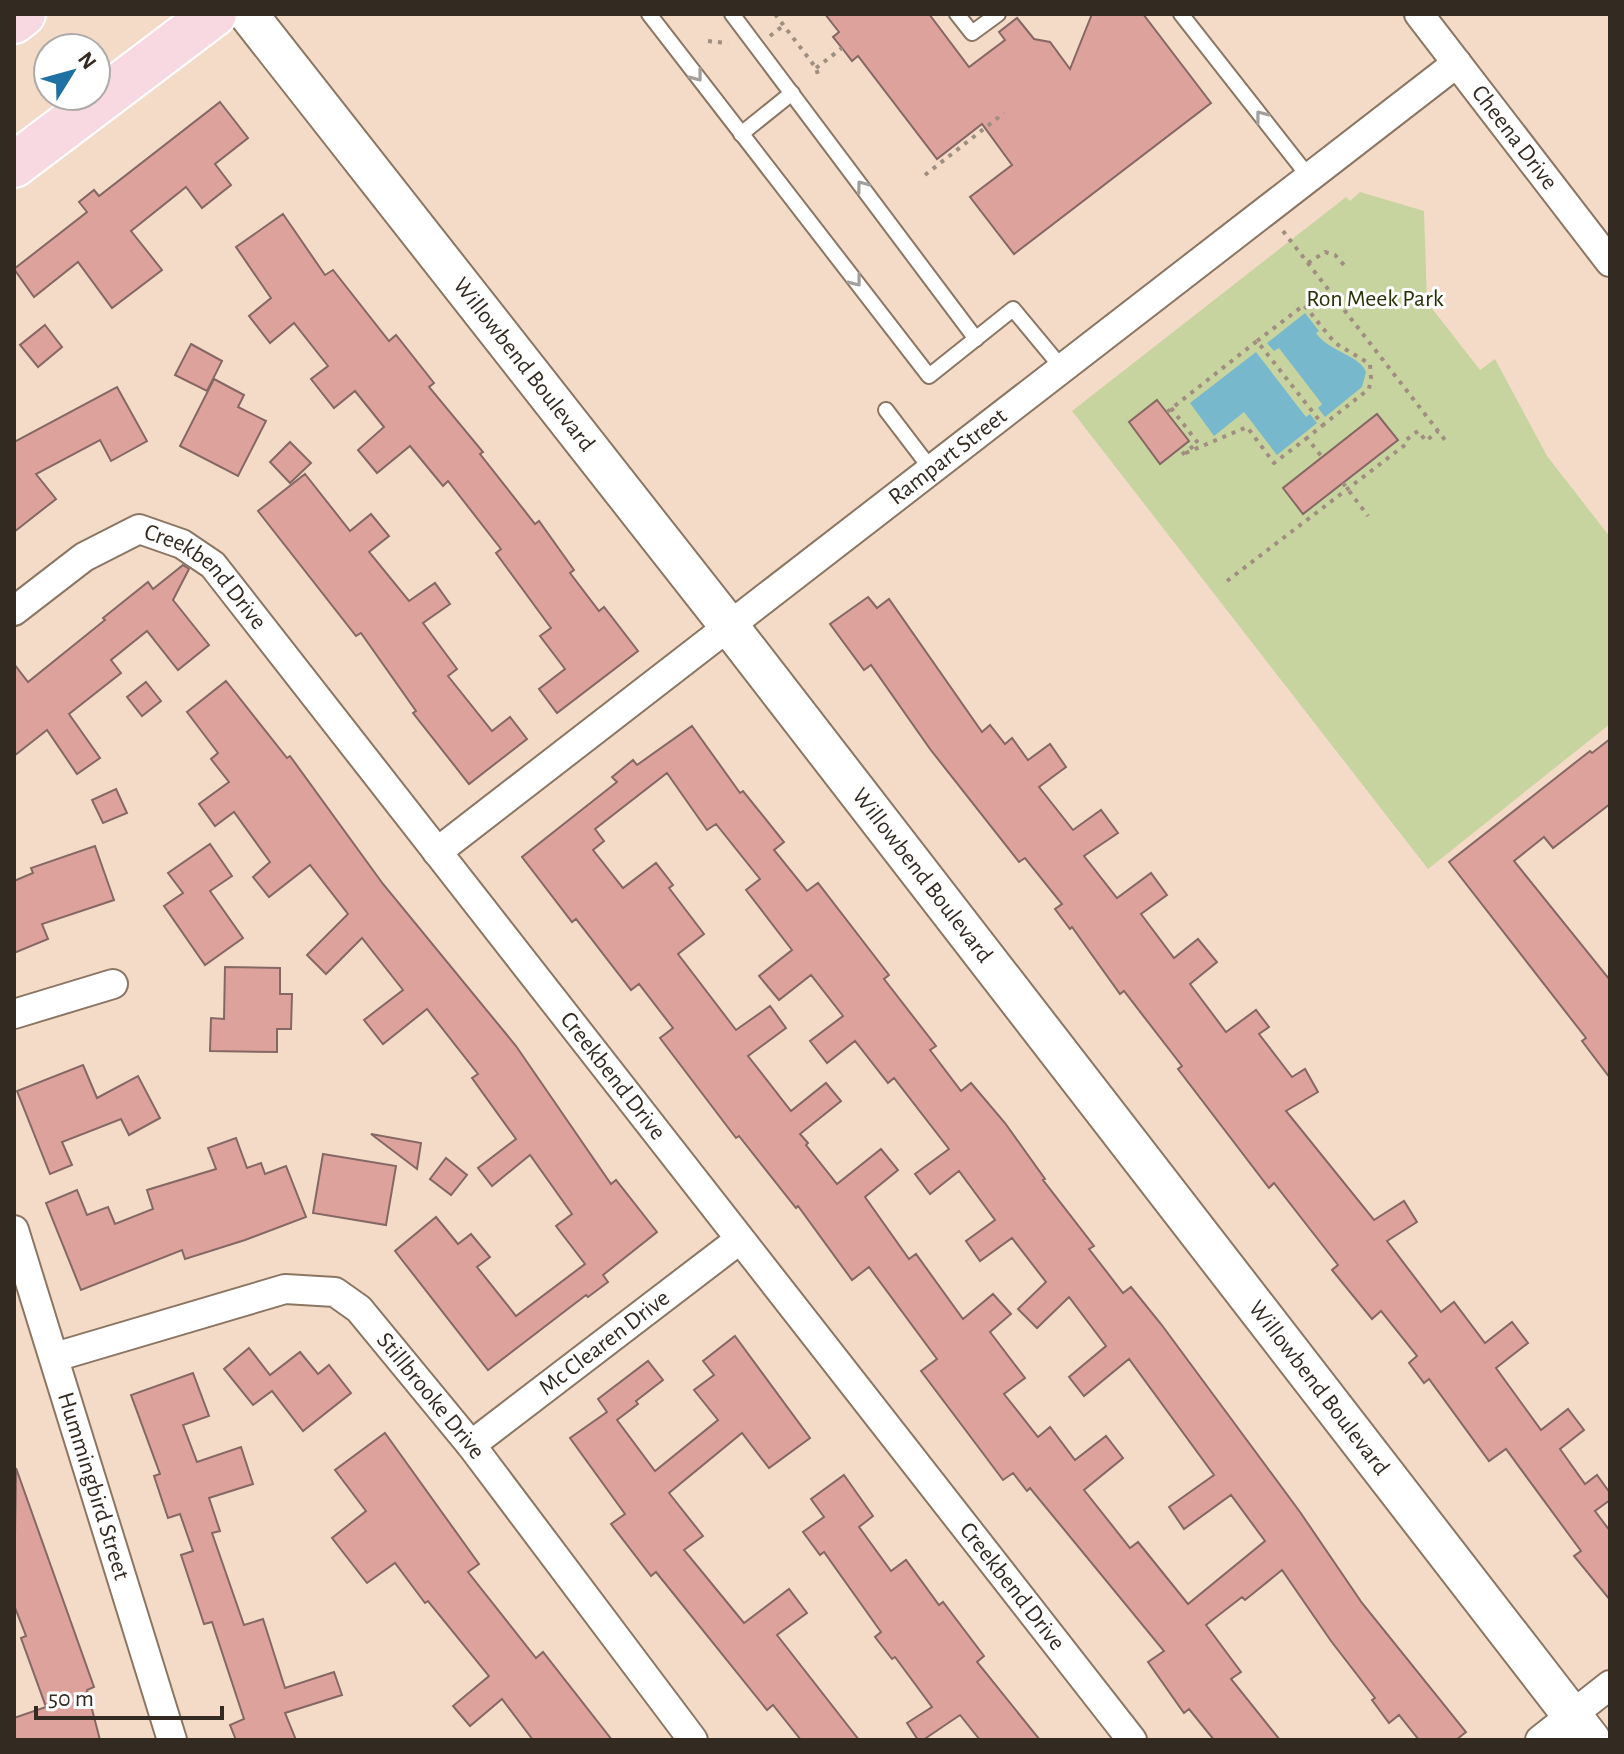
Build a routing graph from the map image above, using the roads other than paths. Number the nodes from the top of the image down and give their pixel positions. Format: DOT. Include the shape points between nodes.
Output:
graph roads {
  1 [pos="23,14"];
  2 [pos="160,14"];
  3 [pos="214,14"];
  4 [pos="248,14"];
  5 [pos="649,14"];
  6 [pos="732,14"];
  7 [pos="957,14"];
  8 [pos="998,14"];
  9 [pos="1181,14"];
  10 [pos="1419,14"];
  11 [pos="14,21"];
  12 [pos="1457,63"];
  13 [pos="112,68"];
  14 [pos="792,93"];
  15 [pos="71,112"];
  16 [pos="741,134"];
  17 [pos="28,155"];
  18 [pos="1309,177"];
  19 [pos="1610,262"];
  20 [pos="976,339"];
  21 [pos="1062,368"];
  22 [pos="886,410"];
  23 [pos="931,469"];
  24 [pos="14,611"];
  25 [pos="729,626"];
  26 [pos="437,852"];
  27 [pos="113,984"];
  28 [pos="14,1014"];
  29 [pos="14,1230"];
  30 [pos="739,1240"];
  31 [pos="55,1357"];
  32 [pos="471,1445"];
  33 [pos="1610,1685"];
  34 [pos="1581,1727"];
  35 [pos="172,1740"];
  36 [pos="693,1740"];
  37 [pos="1132,1740"];
  38 [pos="1540,1740"];
  1 -- 11 [label="main road"];
  2 -- 13 [label="main road"];
  3 -- 17 [label="main road"];
  4 -- 25 [label="main road, Willowbend Boulevard"];
  5 -- 16 [label="lane, one-way"];
  6 -- 14 [label="lane"];
  7 -- 8 [label="lane" via="972,33"];
  18 -- 9 [label="lane, one-way"];
  10 -- 12 [label="street, Cheena Drive"];
  12 -- 18 [label="street, Rampart Street"];
  12 -- 19 [label="street, Cheena Drive"];
  14 -- 16 [label="lane"];
  20 -- 14 [label="lane, one-way"];
  15 -- 17 [label="main road"];
  16 -- 20 [label="lane, one-way" via="929,376"];
  18 -- 21 [label="street, Rampart Street"];
  20 -- 21 [label="lane" via="1013,309"];
  21 -- 23 [label="street, Rampart Street"];
  22 -- 23 [label="lane"];
  23 -- 25 [label="street, Rampart Street"];
  24 -- 26 [label="street, Creekbend Drive" via="84,557 139,529 182,544 213,565"];
  25 -- 26 [label="street, Rampart Street"];
  25 -- 34 [label="main road, Willowbend Boulevard"];
  26 -- 30 [label="street, Creekbend Drive"];
  27 -- 28 [label="street"];
  29 -- 31 [label="street, Hummingbird Street"];
  30 -- 32 [label="street, Mc Clearen Drive"];
  30 -- 37 [label="street, Creekbend Drive"];
  31 -- 32 [label="street, Stillbrooke Drive" via="285,1289 335,1292 359,1309"];
  31 -- 35 [label="street, Hummingbird Street"];
  32 -- 36 [label="street, Stillbrooke Drive"];
  33 -- 34 [label="street"];
  34 -- 38 [label="street"];
}
